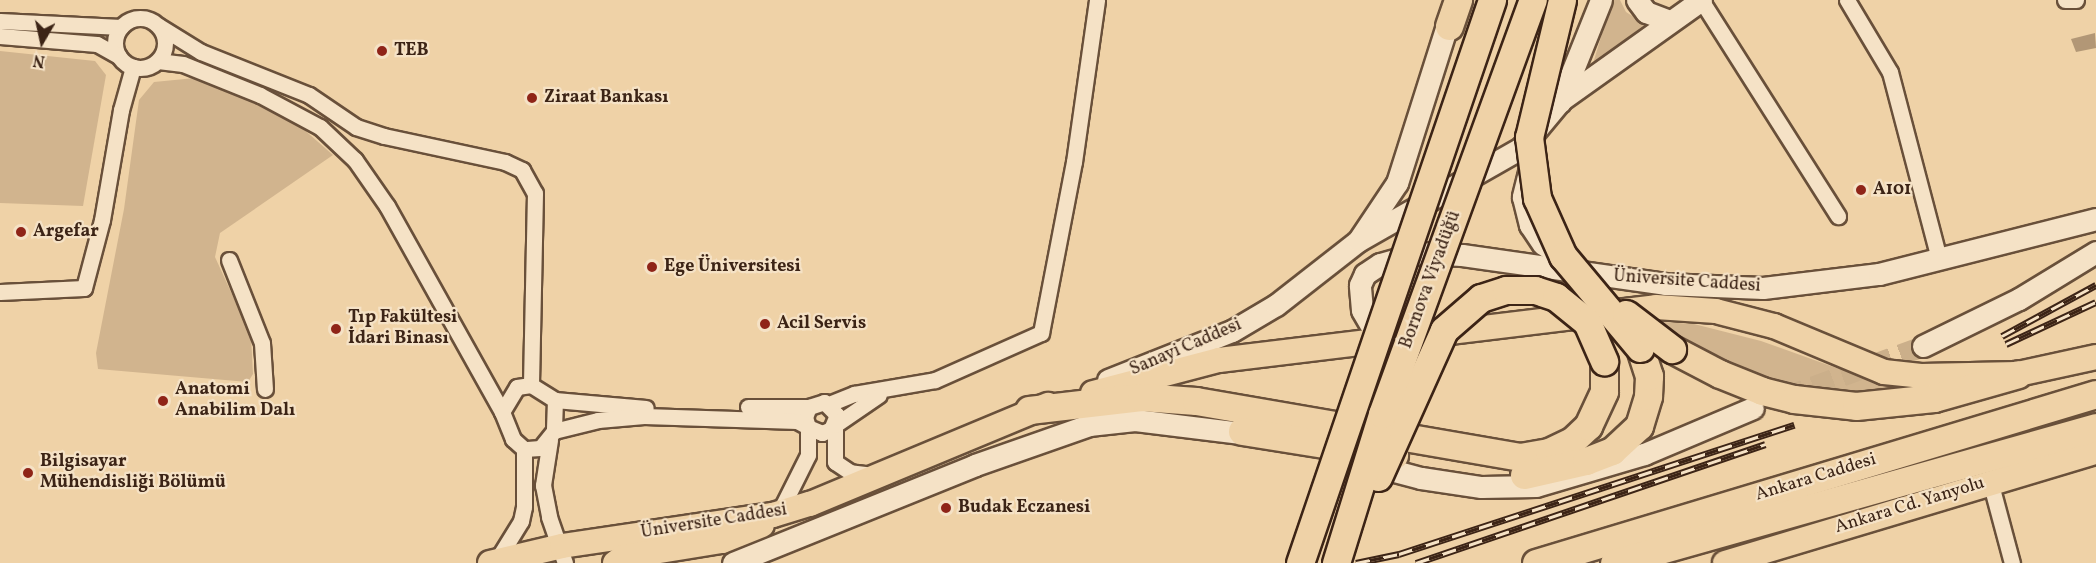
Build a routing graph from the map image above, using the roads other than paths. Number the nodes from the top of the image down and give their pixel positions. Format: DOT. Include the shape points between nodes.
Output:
graph roads {
  1 [pos="1097,0"];
  2 [pos="1454,0"];
  3 [pos="1458,0"];
  4 [pos="1492,0"];
  5 [pos="1533,0"];
  6 [pos="1562,0"];
  7 [pos="1601,0"];
  8 [pos="1637,0"];
  9 [pos="1701,0"];
  10 [pos="1847,0"];
  11 [pos="2065,0"];
  12 [pos="2076,0"];
  13 [pos="0,21"];
  14 [pos="1670,21"];
  15 [pos="159,26"];
  16 [pos="1449,26"];
  17 [pos="121,27"];
  18 [pos="0,36"];
  19 [pos="119,56"];
  20 [pos="158,61"];
  21 [pos="133,67"];
  22 [pos="1561,100"];
  23 [pos="1838,216"];
  24 [pos="2096,219"];
  25 [pos="1358,241"];
  26 [pos="2096,252"];
  27 [pos="1939,259"];
  28 [pos="229,260"];
  29 [pos="1599,283"];
  30 [pos="0,292"];
  31 [pos="1401,338"];
  32 [pos="1923,346"];
  33 [pos="2096,357"];
  34 [pos="2018,374"];
  35 [pos="531,386"];
  36 [pos="893,388"];
  37 [pos="265,389"];
  38 [pos="2096,394"];
  39 [pos="555,400"];
  40 [pos="829,404"];
  41 [pos="809,407"];
  42 [pos="1753,408"];
  43 [pos="1029,410"];
  44 [pos="502,412"];
  45 [pos="835,425"];
  46 [pos="808,427"];
  47 [pos="2096,427"];
  48 [pos="1242,431"];
  49 [pos="552,435"];
  50 [pos="524,448"];
  51 [pos="2096,452"];
  52 [pos="876,476"];
  53 [pos="1990,481"];
  54 [pos="1879,487"];
  55 [pos="773,515"];
  56 [pos="563,554"];
  57 [pos="494,561"];
  58 [pos="619,561"];
  59 [pos="733,563"];
  60 [pos="1300,563"];
  61 [pos="1338,563"];
  62 [pos="1536,563"];
  63 [pos="1614,563"];
  64 [pos="1676,563"];
  65 [pos="1725,563"];
  66 [pos="2012,563"];
  1 -- 36 [label="street" via="1074,162 1041,333 936,380"];
  2 -- 16 [label="main road"];
  3 -- 16 [label="highway"];
  4 -- 60 [label="highway, Bornova Viyadüğü, bridge"];
  5 -- 61 [label="highway, Bornova Viyadüğü, bridge" via="1382,414"];
  6 -- 29 [label="highway, bridge" via="1536,95 1529,138 1531,168 1550,233 1563,256"];
  7 -- 22 [label="main road"];
  8 -- 14 [label="main road" via="1646,12"];
  9 -- 14 [label="main road"];
  9 -- 23 [label="street"];
  10 -- 27 [label="street" via="1890,72"];
  11 -- 12 [label="street"];
  13 -- 17 [label="street"];
  14 -- 22 [label="main road"];
  15 -- 17 [label="street" via="140,18"];
  15 -- 20 [label="street" via="165,40"];
  15 -- 35 [label="street" via="201,52 309,95 356,127 505,162 522,170 534,192"];
  16 -- 25 [label="main road" via="1397,183"];
  17 -- 19 [label="street" via="115,44"];
  18 -- 19 [label="street" via="97,44"];
  19 -- 21 [label="street"];
  20 -- 21 [label="street" via="144,68"];
  20 -- 44 [label="street" via="183,64 260,95 320,127 355,160 387,206"];
  21 -- 30 [label="street" via="84,288"];
  22 -- 25 [label="main road" via="1521,148"];
  22 -- 29 [label="main road" via="1538,145 1525,183 1526,213 1537,236 1552,251"];
  24 -- 27 [label="main road, Üniversite Caddesi"];
  25 -- 43 [label="main road, Sanayi Caddesi" via="1276,305 1232,331"];
  26 -- 32 [label="main road" via="2019,299"];
  27 -- 29 [label="main road, Üniversite Caddesi" via="1869,276 1763,288"];
  28 -- 37 [label="street" via="262,343"];
  29 -- 31 [label="main road, Üniversite Caddesi" via="1462,255 1419,253 1397,257 1365,274 1359,298 1370,324"];
  29 -- 34 [label="highway, bridge" via="1672,348 1720,374 1794,399 1856,406 1934,398"];
  29 -- 48 [label="highway, bridge" via="1640,348 1649,376 1639,426 1612,451 1520,476"];
  31 -- 34 [label="main road, Üniversite Caddesi" via="1656,307 1704,310 1774,326 1884,372 1921,376"];
  31 -- 43 [label="main road, Üniversite Caddesi" via="1219,360"];
  33 -- 34 [label="main road, Üniversite Caddesi"];
  35 -- 39 [label="street"];
  35 -- 44 [label="street" via="516,387"];
  36 -- 40 [label="street" via="854,394"];
  36 -- 45 [label="street" via="862,403"];
  38 -- 62 [label="highway, Ankara Caddesi"];
  39 -- 41 [label="street" via="637,409"];
  39 -- 49 [label="street"];
  40 -- 41 [label="street" via="819,402"];
  40 -- 45 [label="street" via="837,415"];
  41 -- 46 [label="street" via="805,417"];
  42 -- 48 [label="main road" via="1644,454 1557,482 1511,489 1421,478"];
  43 -- 52 [label="main road, Üniversite Caddesi"];
  43 -- 61 [label="highway, bridge" via="1141,397 1196,401 1492,455 1520,457 1549,452 1572,441 1598,410 1604,391 1604,361 1587,322 1556,297 1535,290 1506,290 1481,298 1462,311 1444,330"];
  44 -- 50 [label="street" via="513,439"];
  45 -- 46 [label="street" via="822,433"];
  45 -- 52 [label="street" via="836,462 850,472"];
  46 -- 49 [label="street" via="785,418 644,416 598,420"];
  46 -- 55 [label="street" via="808,455"];
  47 -- 54 [label="highway, Ankara Caddesi"];
  48 -- 59 [label="main road" via="1135,420 1089,425 975,465"];
  49 -- 50 [label="street" via="540,448"];
  49 -- 56 [label="street" via="543,485 549,517"];
  50 -- 57 [label="street" via="521,521"];
  51 -- 53 [label="main road, Ankara Cd. Yanyolu"];
  52 -- 55 [label="main road, Üniversite Caddesi"];
  53 -- 65 [label="main road, Ankara Cd. Yanyolu"];
  53 -- 66 [label="street"];
  54 -- 63 [label="highway, Ankara Caddesi"];
  54 -- 64 [label="highway"];
  55 -- 56 [label="main road, Üniversite Caddesi"];
  55 -- 58 [label="main road" via="758,528 722,541"];
  56 -- 57 [label="main road, Üniversite Caddesi"];
}
